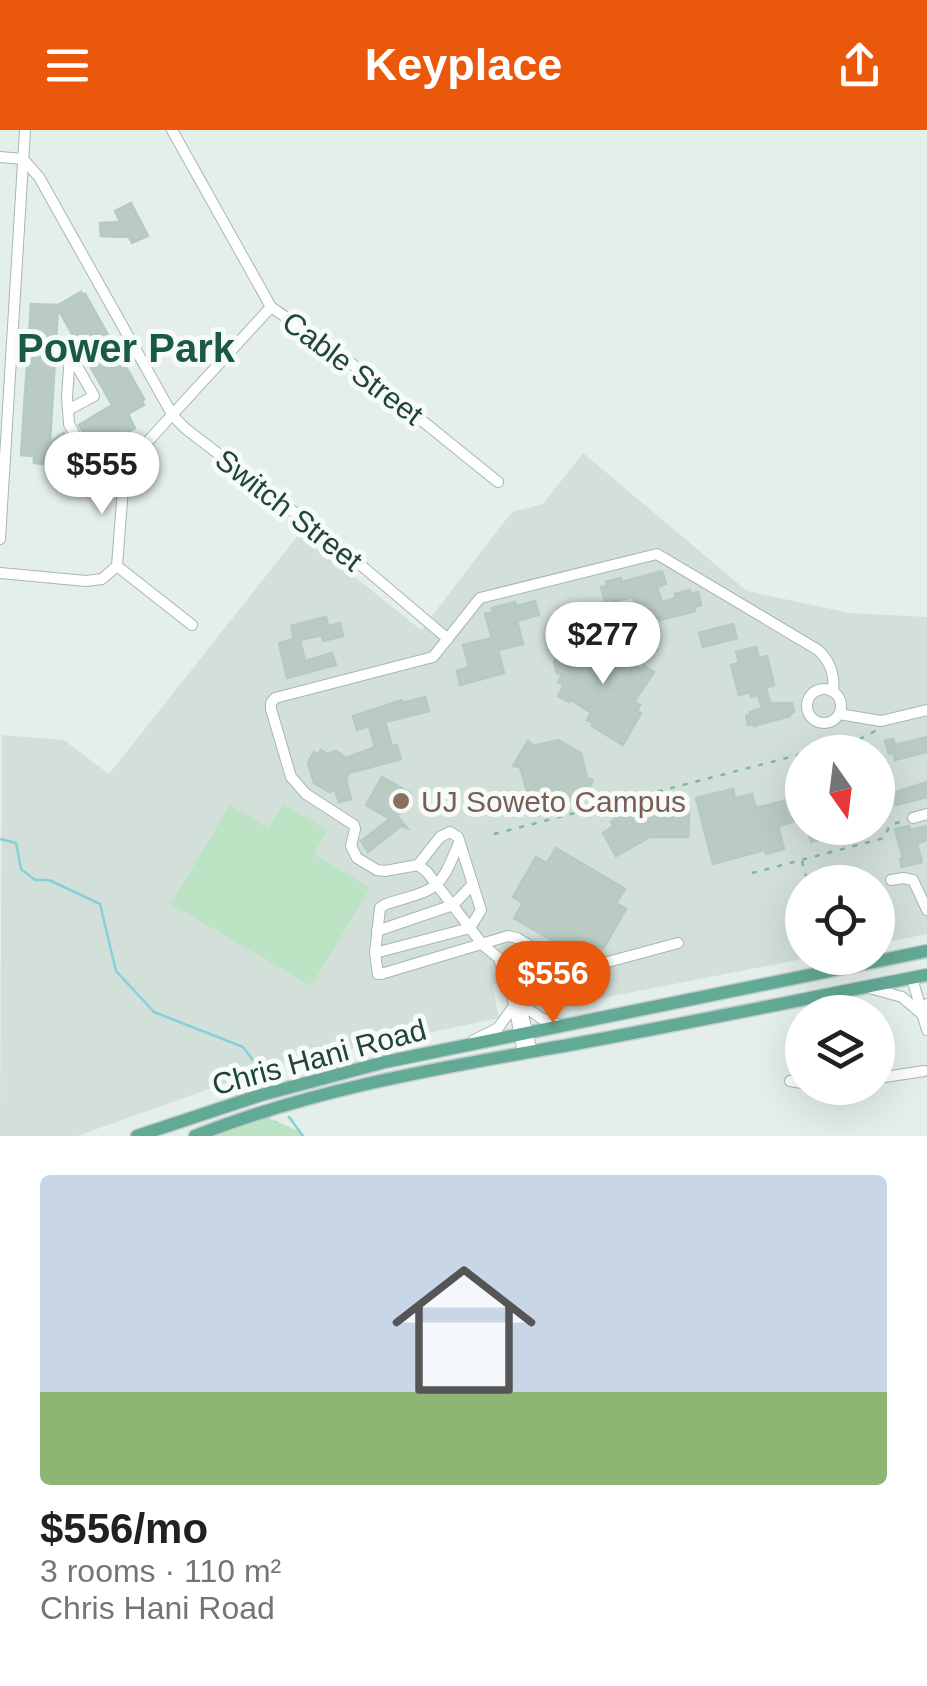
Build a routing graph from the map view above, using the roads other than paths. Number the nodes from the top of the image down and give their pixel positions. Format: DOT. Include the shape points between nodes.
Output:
graph roads {
  1 [pos="25,130"];
  2 [pos="172,130"];
  3 [pos="0,157"];
  4 [pos="22,159"];
  5 [pos="271,306"];
  6 [pos="0,336"];
  7 [pos="14,336"];
  8 [pos="68,410"];
  9 [pos="4,414"];
  10 [pos="174,416"];
  11 [pos="124,476"];
  12 [pos="498,482"];
  13 [pos="0,538"];
  14 [pos="117,566"];
  15 [pos="0,573"];
  16 [pos="192,625"];
  17 [pos="448,639"];
  18 [pos="833,692"];
  19 [pos="927,710"];
  20 [pos="839,714"];
  21 [pos="927,814"];
  22 [pos="914,818"];
  23 [pos="460,842"];
  24 [pos="418,865"];
  25 [pos="895,880"];
  26 [pos="473,884"];
  27 [pos="438,886"];
  28 [pos="453,906"];
  29 [pos="927,910"];
  30 [pos="470,928"];
  31 [pos="377,931"];
  32 [pos="678,944"];
  33 [pos="483,945"];
  34 [pos="375,952"];
  35 [pos="927,952"];
  36 [pos="927,975"];
  37 [pos="912,978"];
  38 [pos="862,988"];
  39 [pos="518,1005"];
  40 [pos="661,1005"];
  41 [pos="925,1009"];
  42 [pos="564,1026"];
  43 [pos="666,1027"];
  44 [pos="927,1030"];
  45 [pos="524,1033"];
  46 [pos="463,1045"];
  47 [pos="528,1052"];
  48 [pos="926,1068"];
  49 [pos="895,1074"];
  50 [pos="137,1136"];
  51 [pos="195,1136"];
  1 -- 4 [label="street"];
  2 -- 5 [label="street, Cable Street"];
  3 -- 4 [label="street"];
  4 -- 7 [label="street"];
  4 -- 10 [label="street, Switch Street" via="39,177"];
  5 -- 10 [label="street"];
  5 -- 12 [label="street, Cable Street"];
  6 -- 7 [label="street"];
  7 -- 9 [label="street"];
  8 -- 8 [label="street" via="68,397 70,354 94,396"];
  8 -- 11 [label="street" via="92,468"];
  9 -- 13 [label="street"];
  10 -- 11 [label="street" via="129,462"];
  10 -- 17 [label="street, Switch Street"];
  11 -- 14 [label="street"];
  14 -- 15 [label="street" via="86,580"];
  14 -- 16 [label="street"];
  17 -- 18 [label="street" via="480,598 657,554 818,650 830,666"];
  17 -- 24 [label="street" via="433,657 280,696 270,706 291,777 354,824 354,855 382,871"];
  18 -- 20 [label="street"];
  18 -- 20 [label="street" via="814,692 808,712 820,723"];
  19 -- 20 [label="street" via="881,721"];
  21 -- 22 [label="street"];
  23 -- 24 [label="street" via="446,834"];
  23 -- 26 [label="street"];
  23 -- 27 [label="street"];
  24 -- 27 [label="street"];
  25 -- 29 [label="street" via="913,880"];
  26 -- 28 [label="street"];
  26 -- 30 [label="street" via="480,912"];
  27 -- 28 [label="street"];
  27 -- 31 [label="street" via="382,906"];
  28 -- 30 [label="street"];
  28 -- 31 [label="street"];
  30 -- 33 [label="street"];
  30 -- 34 [label="street"];
  31 -- 34 [label="street"];
  32 -- 33 [label="street" via="578,970 512,936"];
  33 -- 34 [label="street" via="381,974"];
  33 -- 39 [label="street" via="512,969"];
  35 -- 40 [label="main road, Chris Hani Road"];
  36 -- 37 [label="main road, Chris Hani Road"];
  37 -- 38 [label="main road, Chris Hani Road"];
  37 -- 41 [label="street"];
  38 -- 41 [label="street"];
  38 -- 43 [label="main road, Chris Hani Road"];
  39 -- 42 [label="street"];
  39 -- 45 [label="street"];
  39 -- 46 [label="street" via="498,1028"];
  40 -- 42 [label="main road, Chris Hani Road"];
  40 -- 43 [label="main road"];
  41 -- 44 [label="street"];
  42 -- 45 [label="main road, Chris Hani Road"];
  43 -- 47 [label="main road, Chris Hani Road"];
  45 -- 46 [label="main road, Chris Hani Road"];
  45 -- 47 [label="street"];
  46 -- 50 [label="main road, Chris Hani Road" via="323,1077"];
  47 -- 51 [label="main road, Chris Hani Road" via="355,1086"];
  48 -- 49 [label="street"];
}
